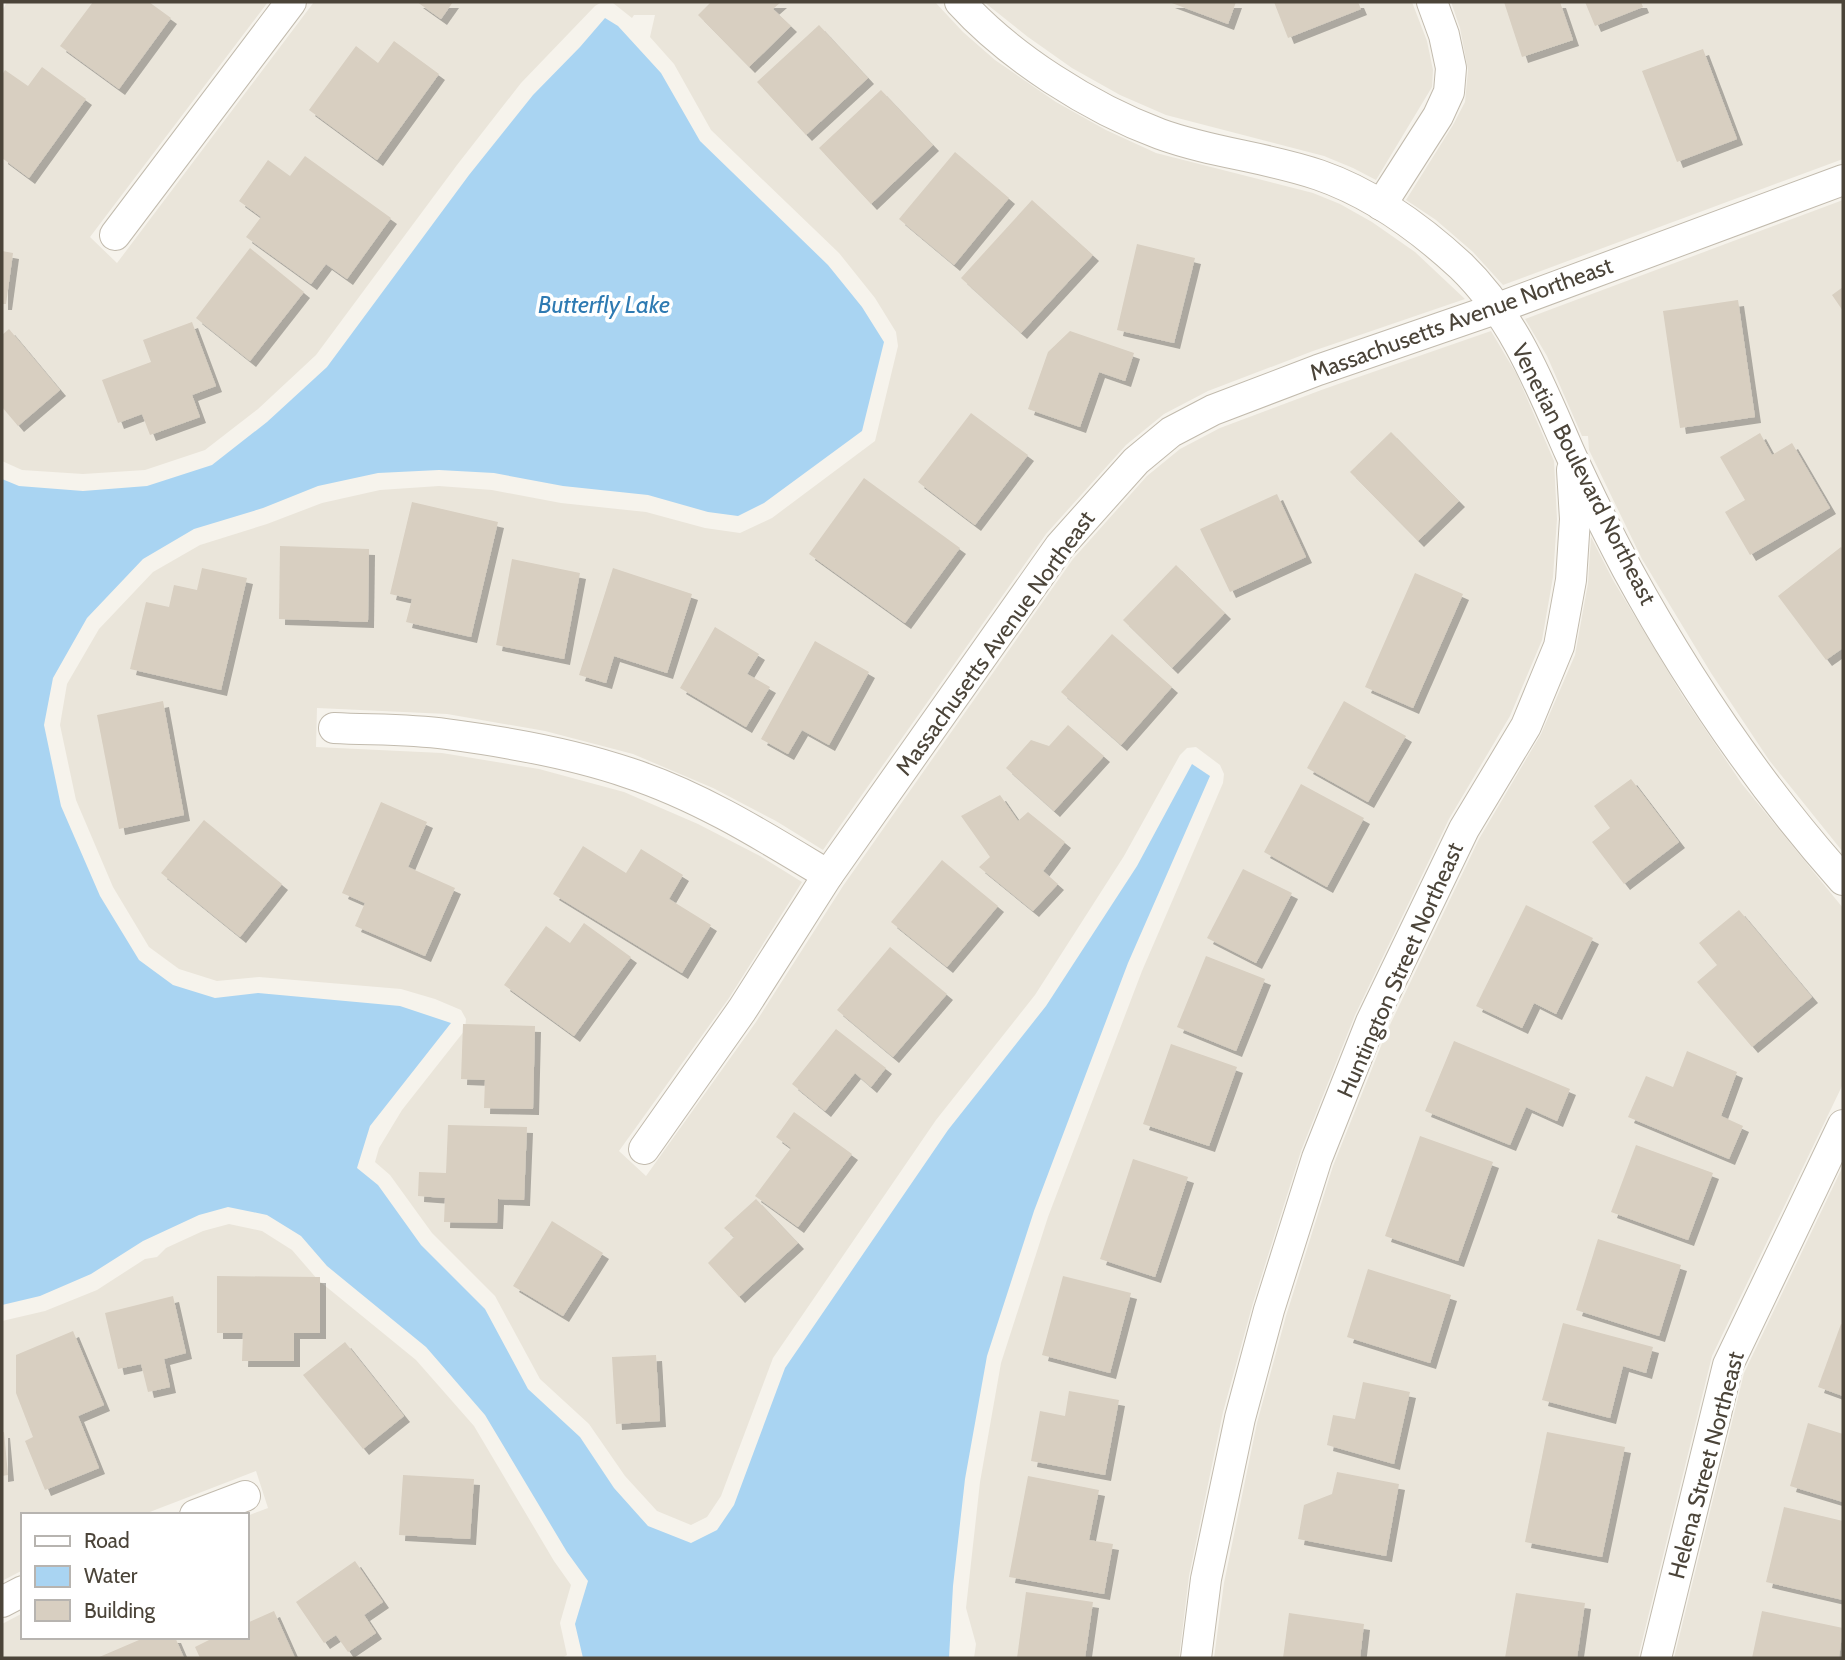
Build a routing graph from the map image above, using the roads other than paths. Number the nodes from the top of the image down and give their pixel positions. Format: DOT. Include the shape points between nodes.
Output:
graph roads {
  1 [pos="291,2"];
  2 [pos="960,2"];
  3 [pos="1432,2"];
  4 [pos="1843,180"];
  5 [pos="1381,205"];
  6 [pos="115,235"];
  7 [pos="1498,308"];
  8 [pos="1572,456"];
  9 [pos="334,728"];
  10 [pos="828,875"];
  11 [pos="1843,880"];
  12 [pos="1843,1125"];
  13 [pos="644,1149"];
  14 [pos="245,1496"];
  15 [pos="200,1513"];
  16 [pos="21,1592"];
  17 [pos="2,1602"];
  18 [pos="1196,1658"];
  19 [pos="1656,1658"];
  1 -- 6 [label="street"];
  2 -- 5 [label="street, Venetian Boulevard Northeast" via="1019,54 1113,113 1161,134 1318,174"];
  3 -- 5 [label="street" via="1451,68 1449,92"];
  4 -- 7 [label="street, Massachusetts Avenue Northeast"];
  5 -- 7 [label="street, Venetian Boulevard Northeast" via="1462,267"];
  7 -- 8 [label="street, Venetian Boulevard Northeast" via="1531,365"];
  7 -- 10 [label="street, Massachusetts Avenue Northeast" via="1213,410 1171,432 1136,461 1060,546"];
  8 -- 11 [label="street, Venetian Boulevard Northeast" via="1627,569 1697,684 1756,772"];
  8 -- 18 [label="street, Huntington Street Northeast" via="1575,519 1571,580 1559,646 1525,726 1464,829 1371,1022 1317,1158 1240,1418 1206,1579"];
  9 -- 10 [label="street" via="444,733 542,750 629,773 705,805"];
  10 -- 13 [label="street, Massachusetts Avenue Northeast" via="743,1010"];
  12 -- 19 [label="street, Helena Street Northeast" via="1728,1365"];
  14 -- 15 [label="street"];
  16 -- 17 [label="street"];
}
